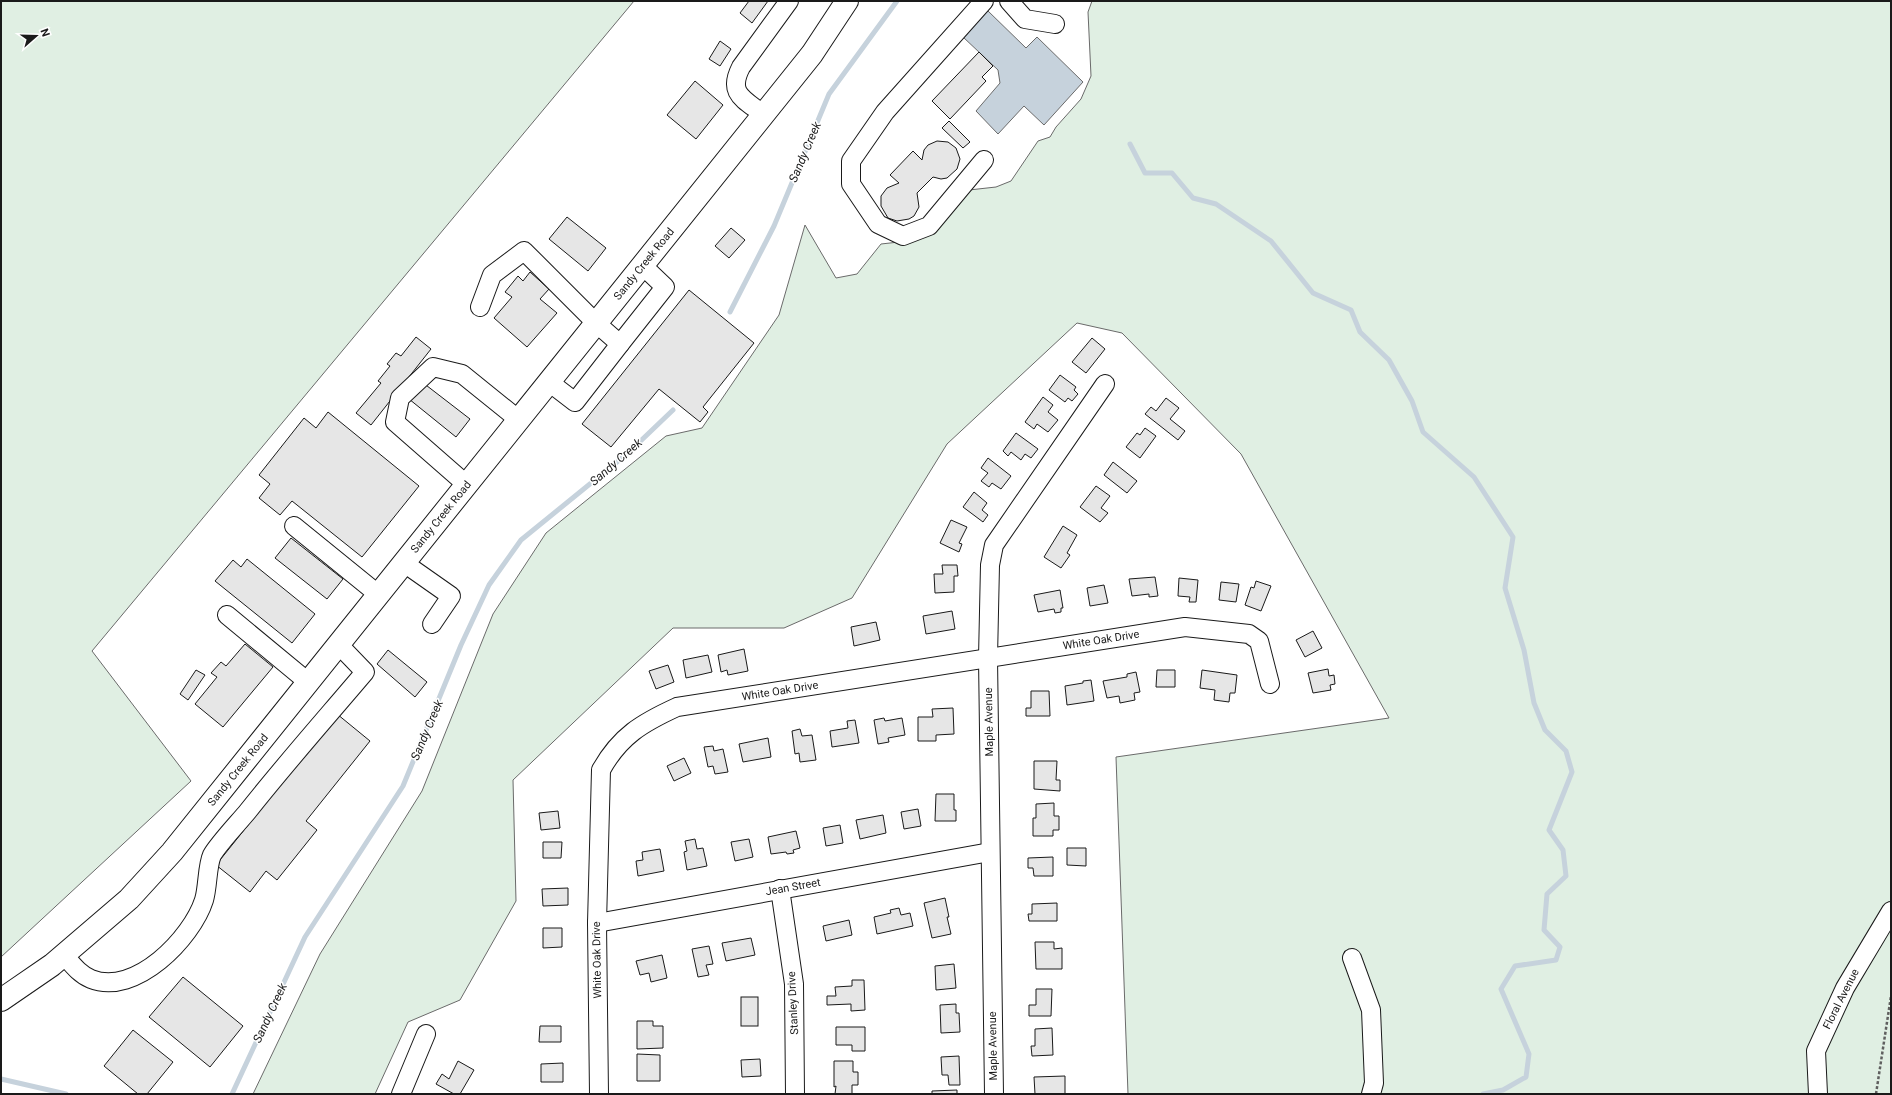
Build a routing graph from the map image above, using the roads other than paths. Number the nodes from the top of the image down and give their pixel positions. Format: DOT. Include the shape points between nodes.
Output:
graph roads {
  1 [pos="789,1"];
  2 [pos="847,1"];
  3 [pos="984,1"];
  4 [pos="1009,1"];
  5 [pos="1055,24"];
  6 [pos="764,115"];
  7 [pos="984,160"];
  8 [pos="643,266"];
  9 [pos="480,307"];
  10 [pos="596,323"];
  11 [pos="620,344"];
  12 [pos="549,382"];
  13 [pos="1105,384"];
  14 [pos="519,420"];
  15 [pos="467,485"];
  16 [pos="294,526"];
  17 [pos="404,563"];
  18 [pos="379,595"];
  19 [pos="227,615"];
  20 [pos="432,624"];
  21 [pos="339,645"];
  22 [pos="988,658"];
  23 [pos="308,682"];
  24 [pos="1270,684"];
  25 [pos="990,852"];
  26 [pos="780,889"];
  27 [pos="1891,911"];
  28 [pos="597,923"];
  29 [pos="64,955"];
  30 [pos="1352,958"];
  31 [pos="1,1000"];
  32 [pos="426,1034"];
  33 [pos="401,1094"];
  34 [pos="599,1094"];
  35 [pos="796,1094"];
  36 [pos="994,1094"];
  37 [pos="1371,1094"];
  38 [pos="1818,1094"];
  1 -- 6 [label="street" via="741,67 736,78 737,92"];
  2 -- 6 [label="main road, Sandy Creek Road" via="812,54"];
  3 -- 7 [label="street" via="885,112 852,161 852,184 878,224 903,236 929,226"];
  4 -- 5 [label="street" via="1025,19"];
  6 -- 8 [label="main road, Sandy Creek Road"];
  8 -- 10 [label="main road, Sandy Creek Road"];
  8 -- 11 [label="street" via="666,287"];
  9 -- 10 [label="street" via="492,275 524,251"];
  10 -- 11 [label="street"];
  10 -- 12 [label="main road, Sandy Creek Road"];
  11 -- 12 [label="street" via="574,402"];
  12 -- 14 [label="main road, Sandy Creek Road"];
  13 -- 22 [label="street, Maple Avenue" via="994,545 990,565"];
  14 -- 15 [label="main road, Sandy Creek Road"];
  14 -- 15 [label="street" via="462,374 433,367 400,398 395,422"];
  15 -- 17 [label="main road, Sandy Creek Road"];
  16 -- 18 [label="street"];
  17 -- 18 [label="main road, Sandy Creek Road"];
  17 -- 20 [label="street" via="452,596"];
  18 -- 21 [label="main road, Sandy Creek Road"];
  19 -- 23 [label="street"];
  21 -- 23 [label="main road, Sandy Creek Road"];
  21 -- 29 [label="street" via="366,672 212,856 204,900 188,930 155,966 123,980 108,982 91,979 79,972"];
  22 -- 24 [label="street, White Oak Drive" via="1185,627 1249,634 1259,641"];
  22 -- 25 [label="street, Maple Avenue"];
  22 -- 28 [label="street, White Oak Drive" via="677,707 649,720 628,735 610,753 601,770"];
  23 -- 29 [label="main road, Sandy Creek Road" via="172,852 129,898"];
  25 -- 26 [label="street, Jean Street"];
  25 -- 36 [label="street, Maple Avenue"];
  26 -- 28 [label="street, Jean Street"];
  26 -- 35 [label="street, Stanley Drive" via="794,984"];
  27 -- 38 [label="street, Floral Avenue" via="1845,988 1816,1051"];
  28 -- 34 [label="street, White Oak Drive"];
  29 -- 31 [label="main road, Sandy Creek Road"];
  30 -- 37 [label="street" via="1371,1010 1374,1084"];
  32 -- 33 [label="street"];
}
